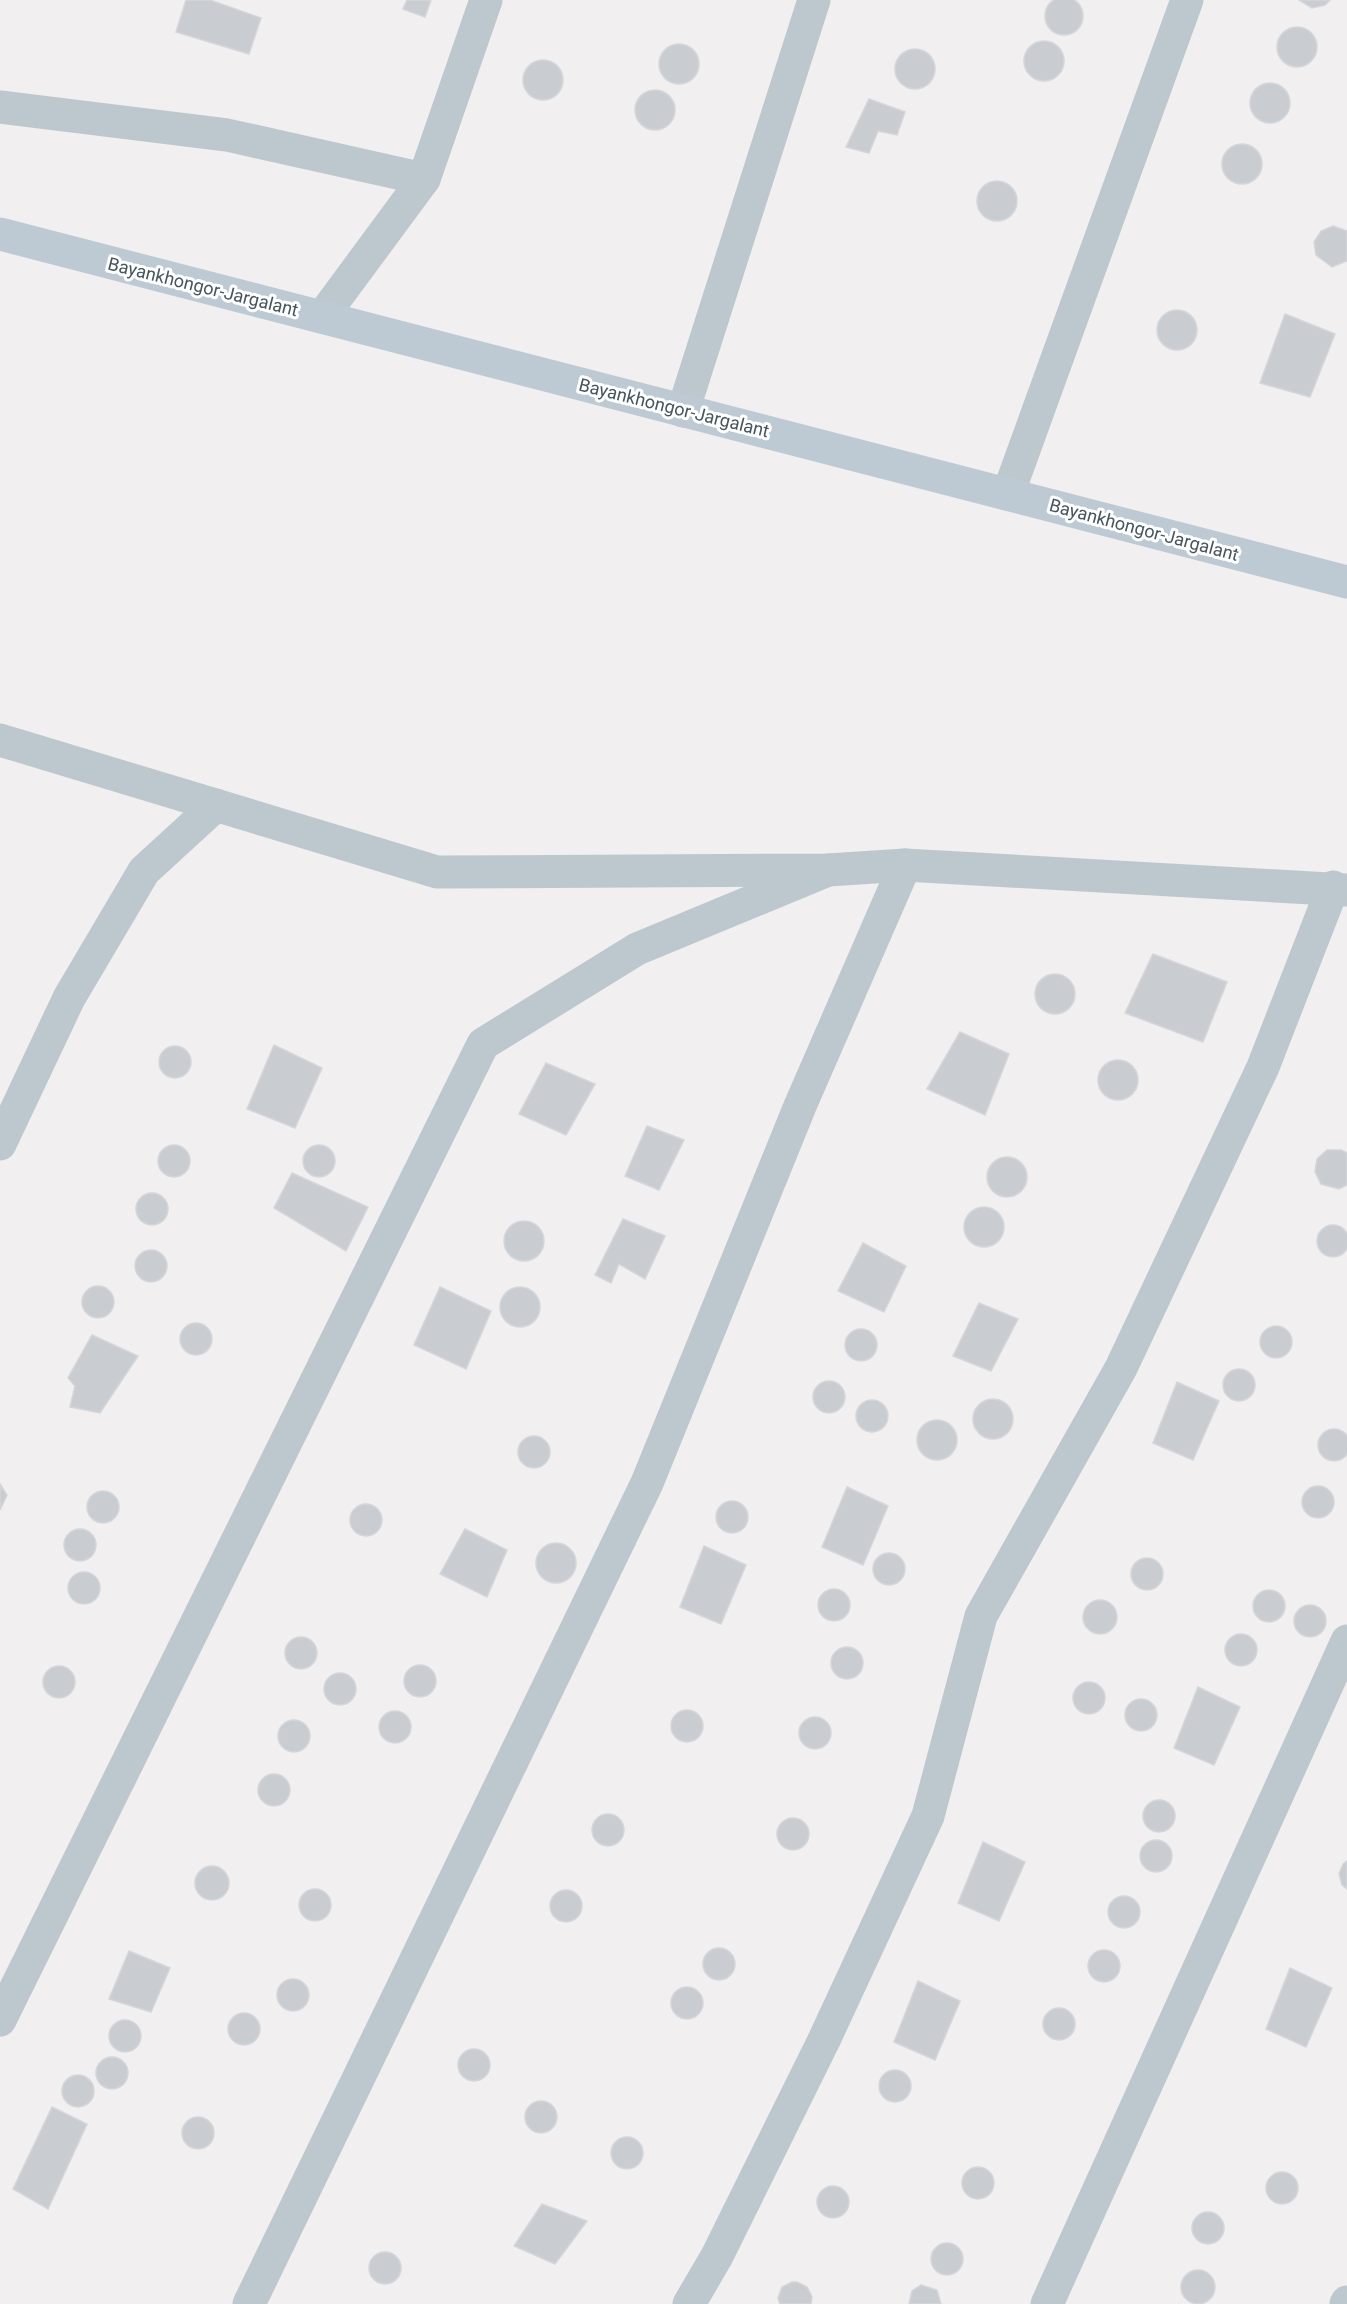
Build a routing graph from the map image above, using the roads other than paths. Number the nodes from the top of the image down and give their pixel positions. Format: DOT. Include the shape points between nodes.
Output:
graph roads {
  1 [pos="486,0"];
  2 [pos="814,0"];
  3 [pos="1187,0"];
  4 [pos="0,107"];
  5 [pos="424,179"];
  6 [pos="0,234"];
  7 [pos="322,317"];
  8 [pos="683,411"];
  9 [pos="1008,494"];
  10 [pos="1347,582"];
  11 [pos="0,740"];
  12 [pos="216,805"];
  13 [pos="905,866"];
  14 [pos="828,870"];
  15 [pos="1340,889"];
  16 [pos="0,1144"];
  17 [pos="1347,1641"];
  18 [pos="0,2020"];
  19 [pos="249,2304"];
  20 [pos="689,2304"];
  21 [pos="1047,2304"];
  1 -- 5 [label="street"];
  2 -- 8 [label="street"];
  3 -- 9 [label="street"];
  4 -- 5 [label="street" via="227,135"];
  5 -- 7 [label="street"];
  6 -- 7 [label="street, Bayankhongor-Jargalant"];
  7 -- 8 [label="street, Bayankhongor-Jargalant"];
  8 -- 9 [label="street, Bayankhongor-Jargalant"];
  9 -- 10 [label="street, Bayankhongor-Jargalant"];
  11 -- 12 [label="street"];
  12 -- 14 [label="street" via="437,872"];
  12 -- 16 [label="street" via="144,872 69,998"];
  13 -- 14 [label="street"];
  13 -- 15 [label="street"];
  13 -- 19 [label="street" via="800,1106 646,1483"];
  14 -- 18 [label="street" via="637,949 483,1044"];
  15 -- 20 [label="street" via="1263,1067 1121,1368 981,1616 928,1816 824,2040 717,2256"];
  17 -- 21 [label="street"];
}
